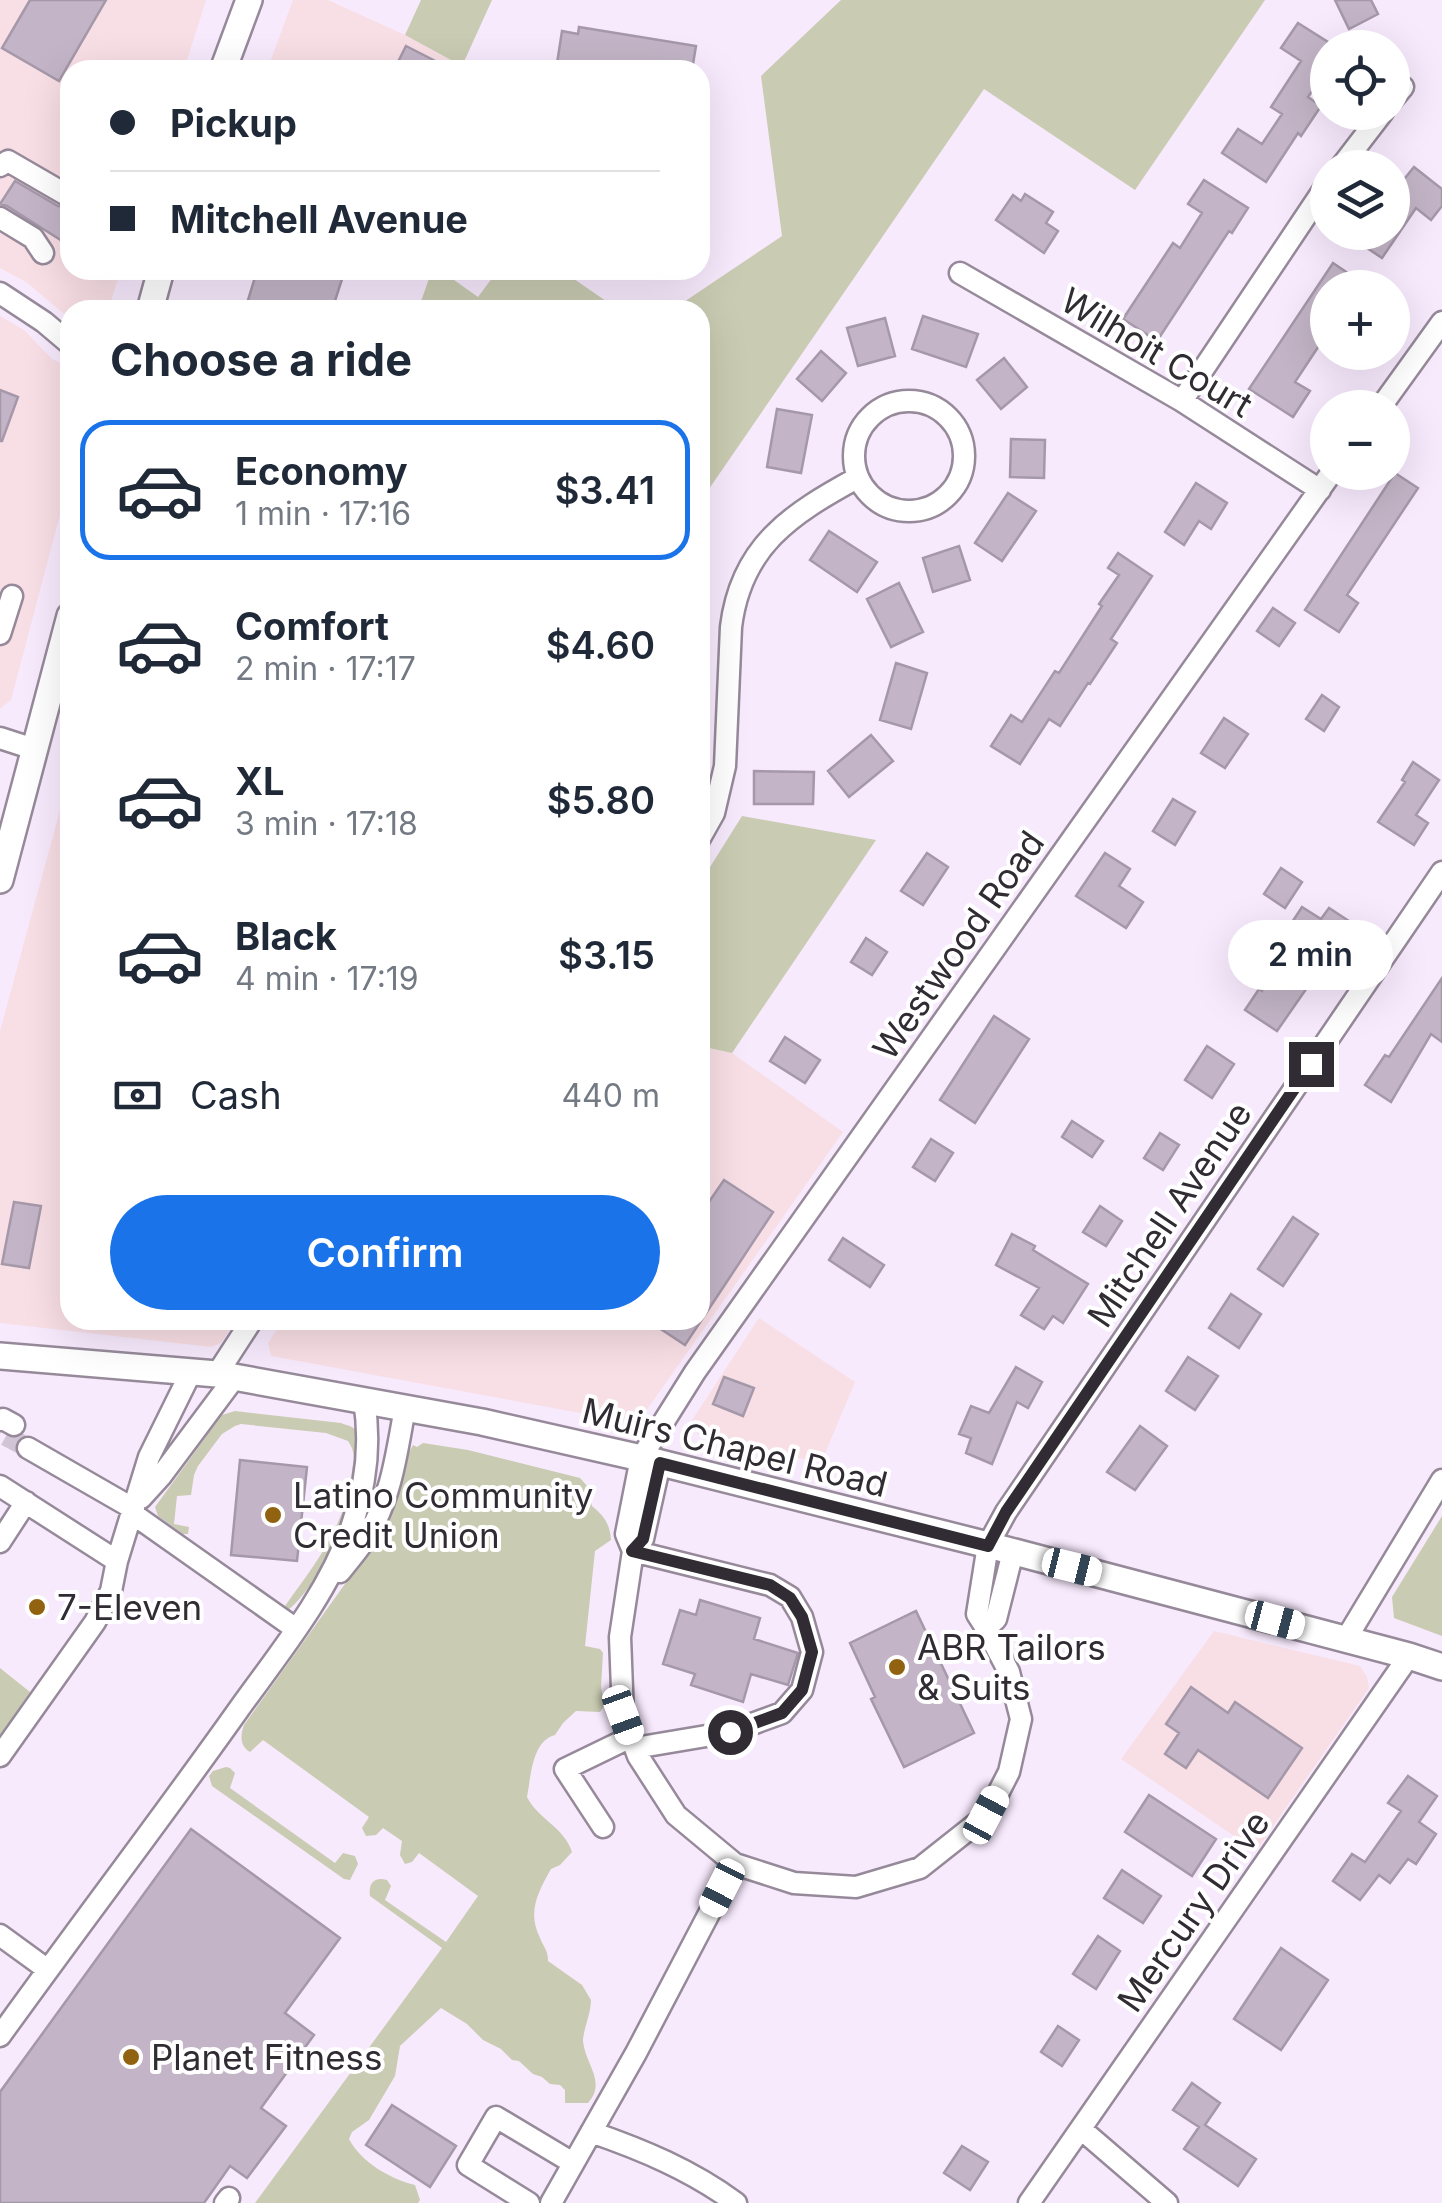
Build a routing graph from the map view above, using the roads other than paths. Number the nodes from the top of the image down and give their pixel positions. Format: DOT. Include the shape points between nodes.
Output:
graph roads {
  1 [pos="249,0"];
  2 [pos="228,60"];
  3 [pos="1369,130"];
  4 [pos="1354,150"];
  5 [pos="0,166"];
  6 [pos="60,191"];
  7 [pos="1310,211"];
  8 [pos="0,218"];
  9 [pos="42,253"];
  10 [pos="960,273"];
  11 [pos="0,293"];
  12 [pos="1440,330"];
  13 [pos="60,336"];
  14 [pos="1394,390"];
  15 [pos="1182,401"];
  16 [pos="1310,472"];
  17 [pos="857,478"];
  18 [pos="1320,490"];
  19 [pos="12,596"];
  20 [pos="0,634"];
  21 [pos="60,653"];
  22 [pos="0,738"];
  23 [pos="34,750"];
  24 [pos="710,820"];
  25 [pos="1442,872"];
  26 [pos="0,880"];
  27 [pos="247,1330"];
  28 [pos="0,1356"];
  29 [pos="190,1372"];
  30 [pos="226,1375"];
  31 [pos="364,1400"];
  32 [pos="405,1408"];
  33 [pos="27,1448"];
  34 [pos="651,1461"];
  35 [pos="1442,1480"];
  36 [pos="0,1486"];
  37 [pos="26,1502"];
  38 [pos="134,1509"];
  39 [pos="1,1540"];
  40 [pos="1000,1549"];
  41 [pos="632,1551"];
  42 [pos="118,1561"];
  43 [pos="314,1605"];
  44 [pos="296,1630"];
  45 [pos="1346,1639"];
  46 [pos="1410,1656"];
  47 [pos="1442,1667"];
  48 [pos="633,1743"];
  49 [pos="0,1756"];
  50 [pos="603,1827"];
  51 [pos="736,1864"];
  52 [pos="0,1935"];
  53 [pos="48,1970"];
  54 [pos="0,2036"];
  55 [pos="1080,2128"];
  56 [pos="591,2132"];
  57 [pos="574,2163"];
  58 [pos="530,2203"];
  59 [pos="551,2203"];
  60 [pos="736,2203"];
  61 [pos="1029,2203"];
  62 [pos="1167,2203"];
  1 -- 2 [label="main road"];
  3 -- 4 [label="street"];
  5 -- 6 [label="street" via="8,161"];
  7 -- 15 [label="street"];
  8 -- 9 [label="street" via="33,238"];
  10 -- 15 [label="street, Wilhoit Court"];
  11 -- 13 [label="street"];
  12 -- 14 [label="street"];
  15 -- 16 [label="street, Wilhoit Court"];
  17 -- 17 [label="street" via="871,498 892,510 929,508 957,484 964,460 955,425 913,400 888,404 860,429 853,453"];
  17 -- 24 [label="street" via="789,520 740,584 730,627 725,766"];
  18 -- 34 [label="street, Westwood Road" via="695,1372"];
  19 -- 20 [label="street"];
  21 -- 23 [label="main road"];
  22 -- 23 [label="street"];
  23 -- 26 [label="main road"];
  25 -- 40 [label="street, Mitchell Avenue" via="1006,1512"];
  27 -- 30 [label="street"];
  28 -- 29 [label="main road, Muirs Chapel Road"];
  29 -- 30 [label="main road, Muirs Chapel Road"];
  29 -- 38 [label="street" via="149,1457"];
  30 -- 31 [label="main road, Muirs Chapel Road"];
  30 -- 38 [label="street"];
  31 -- 32 [label="main road, Muirs Chapel Road"];
  31 -- 43 [label="street" via="367,1456 359,1505"];
  32 -- 34 [label="main road, Muirs Chapel Road"];
  32 -- 43 [label="street" via="380,1512"];
  33 -- 38 [label="street" via="28,1463 47,1459"];
  34 -- 40 [label="main road, Muirs Chapel Road"];
  34 -- 41 [label="street" via="626,1534"];
  35 -- 45 [label="street"];
  36 -- 37 [label="street"];
  37 -- 39 [label="street"];
  37 -- 42 [label="street"];
  38 -- 42 [label="street"];
  38 -- 44 [label="street"];
  40 -- 45 [label="main road, Muirs Chapel Road"];
  40 -- 51 [label="street, Mitchell Avenue" via="976,1614 1009,1672 1021,1719 1009,1772 986,1815 920,1868 856,1887 794,1883"];
  41 -- 48 [label="street" via="620,1637 623,1715"];
  41 -- 48 [label="street" via="770,1585 802,1617 812,1652 802,1690 782,1713 730,1732"];
  42 -- 49 [label="street" via="95,1622"];
  43 -- 44 [label="street"];
  44 -- 53 [label="street"];
  45 -- 46 [label="main road, Muirs Chapel Road"];
  46 -- 47 [label="main road, Muirs Chapel Road"];
  46 -- 55 [label="street, Mercury Drive"];
  48 -- 50 [label="street" via="565,1768"];
  48 -- 51 [label="street" via="676,1815"];
  51 -- 56 [label="street"];
  52 -- 53 [label="street"];
  53 -- 54 [label="street"];
  55 -- 61 [label="street, Mercury Drive"];
  55 -- 62 [label="street"];
  56 -- 57 [label="street"];
  56 -- 60 [label="street" via="673,2164"];
  57 -- 58 [label="street" via="496,2118 468,2166"];
  57 -- 59 [label="street"];
}
